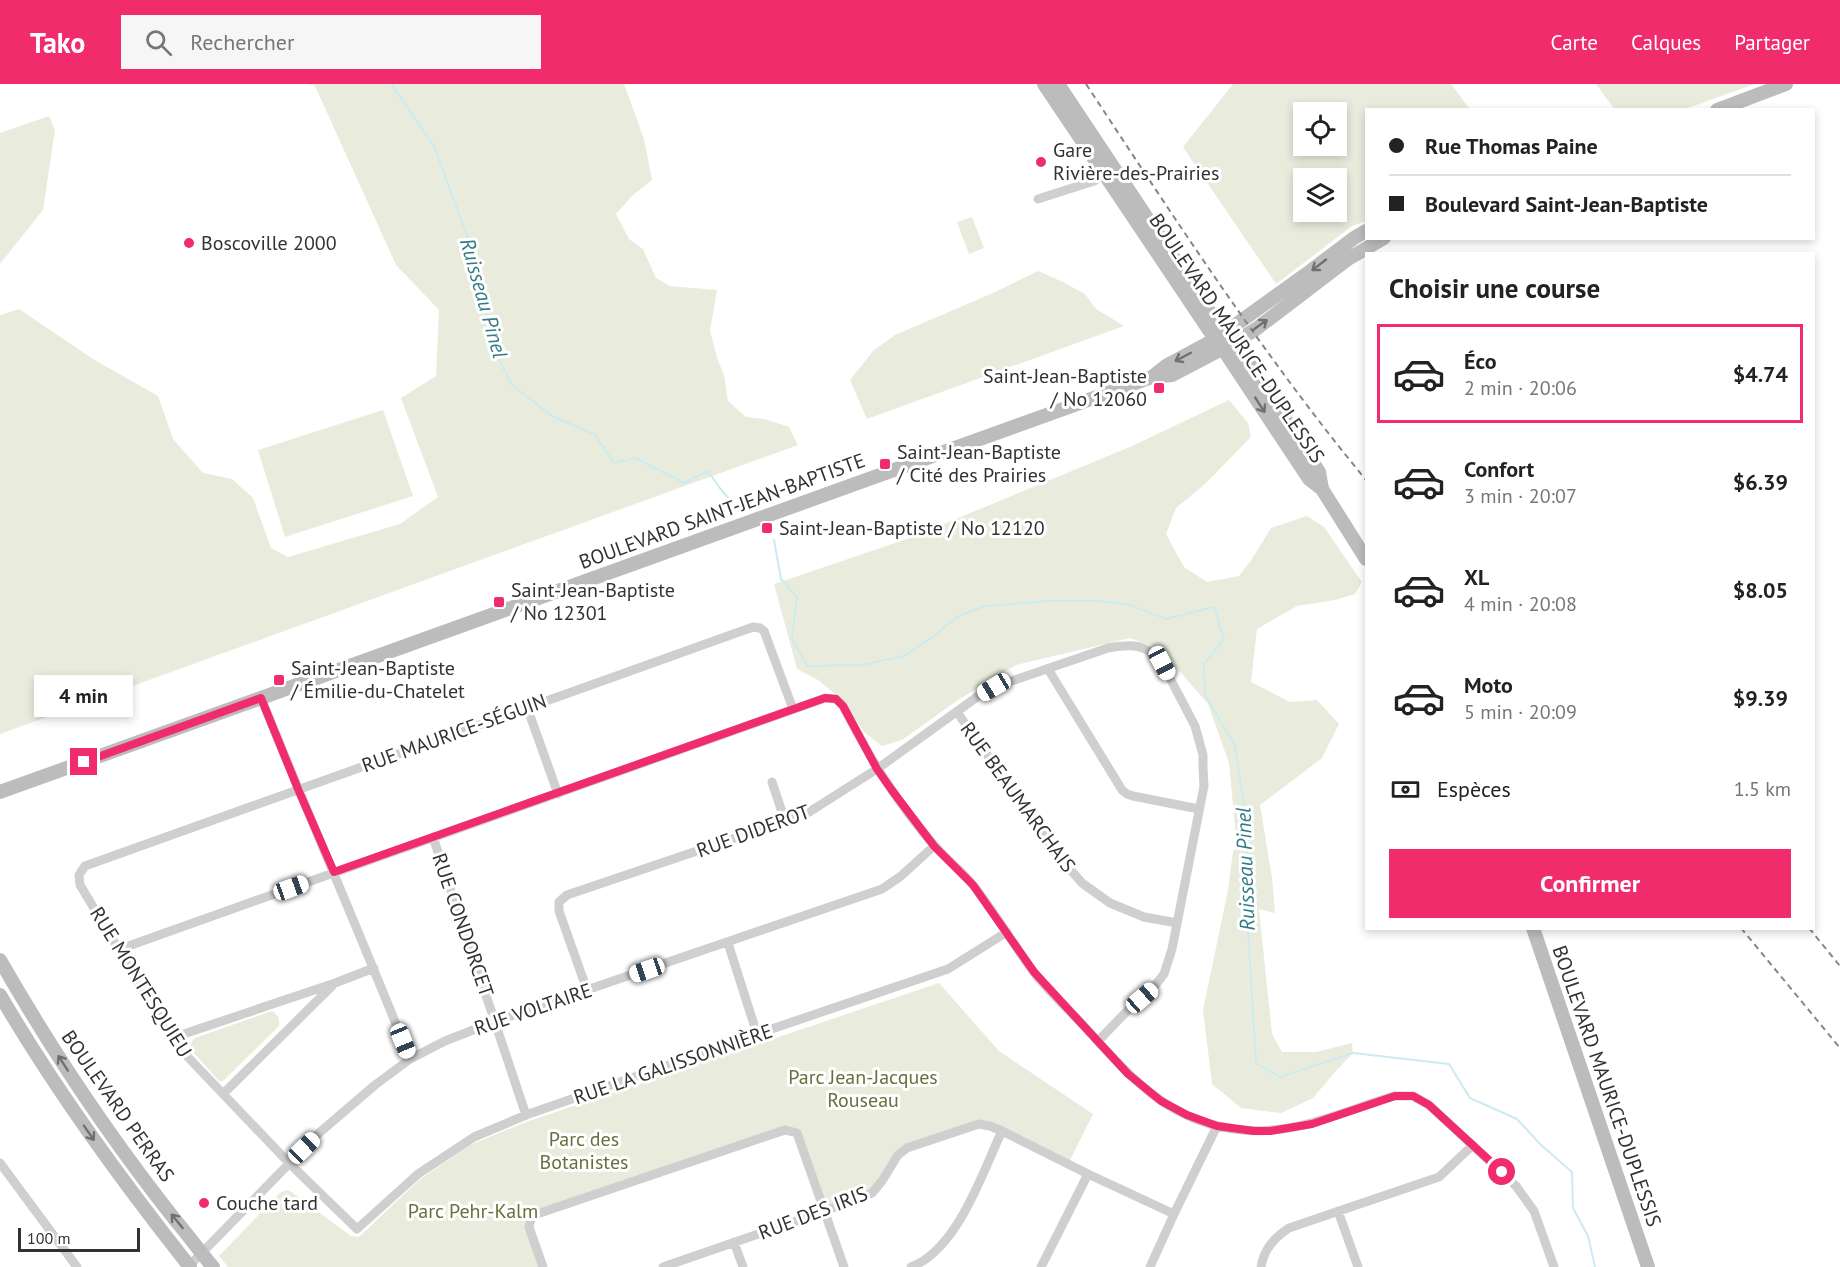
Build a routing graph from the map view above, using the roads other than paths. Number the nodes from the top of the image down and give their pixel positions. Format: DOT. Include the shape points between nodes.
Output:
graph roads {
  1 [pos="1044,84"];
  2 [pos="1058,84"];
  3 [pos="1786,84"];
  4 [pos="1722,108"];
  5 [pos="1110,172"];
  6 [pos="1038,199"];
  7 [pos="1365,232"];
  8 [pos="1381,240"];
  9 [pos="1225,340"];
  10 [pos="1365,558"];
  11 [pos="1047,669"];
  12 [pos="261,698"];
  13 [pos="527,707"];
  14 [pos="793,709"];
  15 [pos="957,712"];
  16 [pos="877,769"];
  17 [pos="772,782"];
  18 [pos="298,789"];
  19 [pos="0,792"];
  20 [pos="558,794"];
  21 [pos="1199,809"];
  22 [pos="784,821"];
  23 [pos="433,837"];
  24 [pos="934,846"];
  25 [pos="334,872"];
  26 [pos="80,885"];
  27 [pos="1177,923"];
  28 [pos="1534,930"];
  29 [pos="1007,932"];
  30 [pos="728,942"];
  31 [pos="120,950"];
  32 [pos="0,960"];
  33 [pos="374,968"];
  34 [pos="335,983"];
  35 [pos="587,990"];
  36 [pos="0,995"];
  37 [pos="496,1022"];
  38 [pos="757,1034"];
  39 [pos="172,1038"];
  40 [pos="1098,1041"];
  41 [pos="410,1059"];
  42 [pos="223,1094"];
  43 [pos="526,1115"];
  44 [pos="1217,1126"];
  45 [pos="1002,1131"];
  46 [pos="1473,1145"];
  47 [pos="289,1163"];
  48 [pos="2,1168"];
  49 [pos="1088,1174"];
  50 [pos="1338,1210"];
  51 [pos="825,1211"];
  52 [pos="1174,1214"];
  53 [pos="357,1229"];
  54 [pos="734,1242"];
  55 [pos="201,1253"];
  56 [pos="1648,1264"];
  57 [pos="189,1266"];
  58 [pos="77,1267"];
  59 [pos="213,1267"];
  60 [pos="543,1267"];
  61 [pos="663,1267"];
  62 [pos="743,1267"];
  63 [pos="844,1267"];
  64 [pos="911,1267"];
  65 [pos="1041,1267"];
  66 [pos="1150,1267"];
  67 [pos="1261,1267"];
  68 [pos="1358,1267"];
  69 [pos="1554,1267"];
  1 -- 5 [label="main road, BOULEVARD MAURICE-DUPLESSIS"];
  2 -- 5 [label="main road, BOULEVARD MAURICE-DUPLESSIS"];
  3 -- 4 [label="main road"];
  5 -- 6 [label="street" via="1094,182"];
  5 -- 9 [label="main road, BOULEVARD MAURICE-DUPLESSIS" via="1213,317"];
  7 -- 9 [label="main road, BOULEVARD SAINT-JEAN-BAPTISTE, one-way"];
  9 -- 8 [label="main road, BOULEVARD SAINT-JEAN-BAPTISTE, one-way" via="1256,329 1348,259"];
  9 -- 10 [label="main road, BOULEVARD MAURICE-DUPLESSIS" via="1319,472 1322,489"];
  9 -- 12 [label="main road, BOULEVARD SAINT-JEAN-BAPTISTE" via="1173,375 1152,377"];
  11 -- 15 [label="street, RUE DIDEROT" via="994,687"];
  11 -- 21 [label="street" via="1122,790 1132,796"];
  11 -- 21 [label="street, RUE DIDEROT" via="1128,645 1155,655 1195,726 1203,755 1204,786"];
  12 -- 18 [label="street"];
  12 -- 19 [label="main road, BOULEVARD SAINT-JEAN-BAPTISTE"];
  13 -- 14 [label="street, RUE MAURICE-SÉGUIN" via="753,627 764,631"];
  13 -- 18 [label="street, RUE MAURICE-SÉGUIN"];
  13 -- 20 [label="street"];
  14 -- 16 [label="street" via="825,698 836,699"];
  14 -- 20 [label="street"];
  15 -- 16 [label="street, RUE DIDEROT"];
  15 -- 27 [label="street, RUE BEAUMARCHAIS" via="1056,853 1082,883 1110,903 1144,917"];
  16 -- 22 [label="street, RUE DIDEROT" via="807,814"];
  16 -- 24 [label="street"];
  17 -- 22 [label="street"];
  18 -- 25 [label="street"];
  18 -- 26 [label="street, RUE MAURICE-SÉGUIN" via="85,866 79,875"];
  20 -- 23 [label="street"];
  21 -- 27 [label="street"];
  22 -- 35 [label="street, RUE DIDEROT" via="563,898 559,911"];
  23 -- 25 [label="street"];
  23 -- 37 [label="street, RUE CONDORCET"];
  24 -- 29 [label="street" via="973,885"];
  24 -- 30 [label="street, RUE VOLTAIRE" via="882,889"];
  25 -- 31 [label="street"];
  25 -- 33 [label="street"];
  26 -- 31 [label="street, RUE MONTESQUIEU"];
  27 -- 40 [label="street" via="1164,974"];
  28 -- 56 [label="main road, BOULEVARD MAURICE-DUPLESSIS"];
  29 -- 38 [label="street, RUE LA GALISSONNIÈRE" via="948,969"];
  29 -- 40 [label="street" via="1034,972"];
  30 -- 35 [label="street, RUE VOLTAIRE"];
  30 -- 38 [label="street"];
  31 -- 39 [label="street, RUE MONTESQUIEU"];
  55 -- 32 [label="main road, BOULEVARD PERRAS, one-way" via="87,1099"];
  33 -- 34 [label="street"];
  33 -- 41 [label="street"];
  34 -- 39 [label="street"];
  34 -- 42 [label="street"];
  35 -- 37 [label="street, RUE VOLTAIRE"];
  36 -- 57 [label="main road, BOULEVARD PERRAS, one-way" via="85,1128"];
  37 -- 41 [label="street, RUE VOLTAIRE"];
  37 -- 43 [label="street, RUE CONDORCET"];
  38 -- 43 [label="street, RUE LA GALISSONNIÈRE"];
  39 -- 42 [label="street, RUE MONTESQUIEU"];
  40 -- 44 [label="street" via="1128,1074 1161,1101"];
  41 -- 47 [label="street, RUE VOLTAIRE" via="347,1108"];
  42 -- 47 [label="street, RUE MONTESQUIEU"];
  43 -- 53 [label="street, RUE LA GALISSONNIÈRE" via="474,1137 418,1174"];
  44 -- 46 [label="street" via="1254,1131 1300,1127 1407,1095 1429,1105"];
  44 -- 52 [label="street"];
  45 -- 49 [label="street, RUE DES IRIS"];
  45 -- 51 [label="street, RUE DES IRIS" via="979,1124 906,1148 872,1192"];
  45 -- 64 [label="street" via="954,1229 931,1256"];
  46 -- 50 [label="street" via="1439,1177"];
  46 -- 69 [label="street" via="1528,1202"];
  47 -- 53 [label="street, RUE MONTESQUIEU"];
  47 -- 55 [label="street, RUE VOLTAIRE"];
  48 -- 58 [label="street"];
  49 -- 52 [label="street, RUE DES IRIS"];
  49 -- 65 [label="street"];
  50 -- 67 [label="street" via="1289,1228 1271,1242"];
  50 -- 68 [label="street"];
  51 -- 54 [label="street, RUE DES IRIS"];
  51 -- 60 [label="street" via="797,1133 779,1131 537,1214 531,1218 529,1227"];
  51 -- 63 [label="street"];
  52 -- 66 [label="street"];
  54 -- 61 [label="street, RUE DES IRIS"];
  54 -- 62 [label="street"];
  55 -- 57 [label="street, RUE VOLTAIRE"];
  55 -- 59 [label="main road, BOULEVARD PERRAS"];
}
